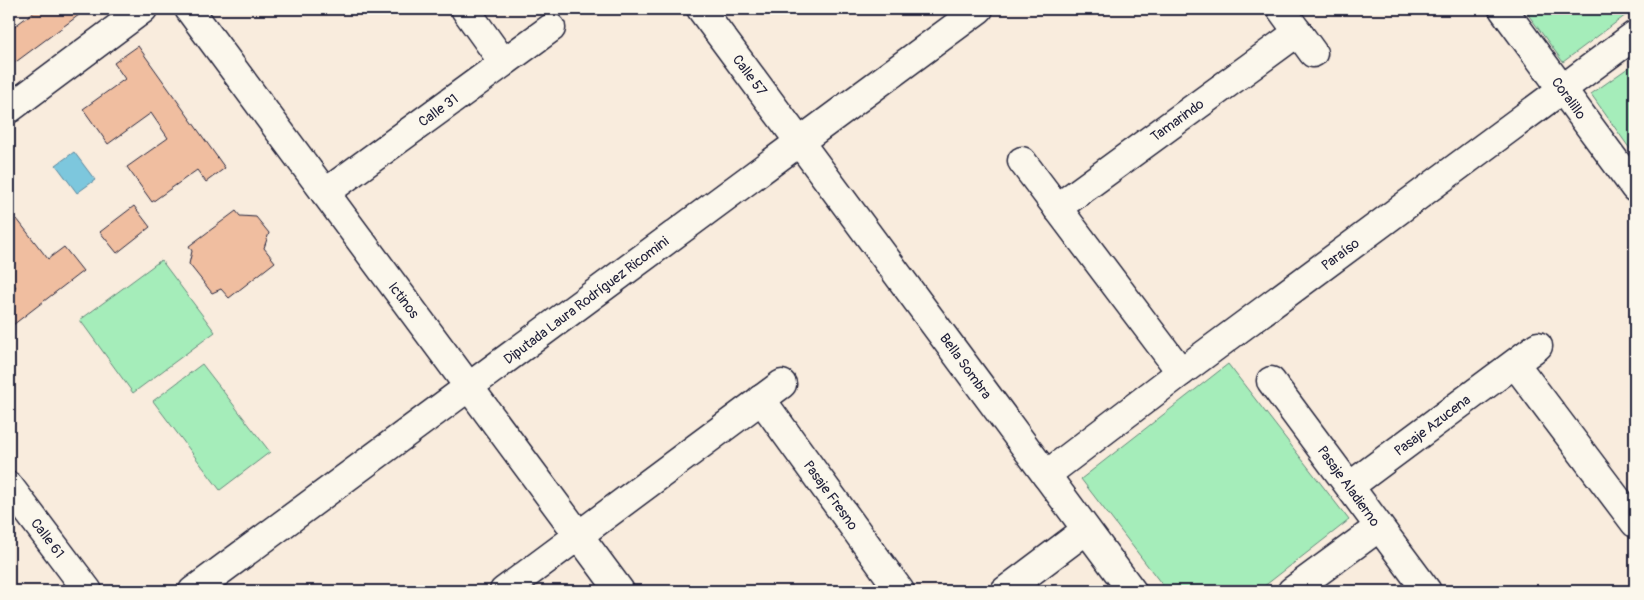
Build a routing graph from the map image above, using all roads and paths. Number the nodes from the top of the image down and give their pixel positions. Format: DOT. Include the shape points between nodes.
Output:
graph roads {
  1 [pos="142,9"];
  2 [pos="188,9"];
  3 [pos="465,9"];
  4 [pos="701,9"];
  5 [pos="979,9"];
  6 [pos="1281,9"];
  7 [pos="1503,9"];
  8 [pos="550,28"];
  9 [pos="1635,35"];
  10 [pos="503,62"];
  11 [pos="1562,89"];
  12 [pos="9,109"];
  13 [pos="800,141"];
  14 [pos="1022,161"];
  15 [pos="1635,188"];
  16 [pos="325,193"];
  17 [pos="1057,208"];
  18 [pos="1538,346"];
  19 [pos="1515,364"];
  20 [pos="1181,372"];
  21 [pos="1271,381"];
  22 [pos="469,387"];
  23 [pos="1046,475"];
  24 [pos="9,486"];
  25 [pos="1350,486"];
  26 [pos="1635,523"];
  27 [pos="1379,527"];
  28 [pos="1086,530"];
  29 [pos="579,536"];
  30 [pos="88,591"];
  31 [pos="193,591"];
  32 [pos="504,591"];
  33 [pos="620,591"];
  34 [pos="900,591"];
  35 [pos="1006,591"];
  36 [pos="1132,591"];
  37 [pos="1292,591"];
  38 [pos="1427,591"];
  1 -- 12 [label="street"];
  2 -- 16 [label="street, Ictinos"];
  3 -- 10 [label="street"];
  4 -- 13 [label="street, Calle 57"];
  5 -- 13 [label="street, Diputada Laura Rodríguez Ricomini"];
  6 -- 17 [label="street, Tamarindo" via="1305,43"];
  7 -- 11 [label="street, Coralillo"];
  8 -- 10 [label="street, Calle 31"];
  9 -- 11 [label="street, Paraíso"];
  10 -- 16 [label="street, Calle 31"];
  11 -- 15 [label="street, Coralillo"];
  11 -- 20 [label="street, Paraíso"];
  13 -- 22 [label="street, Diputada Laura Rodríguez Ricomini"];
  13 -- 23 [label="street, Bella Sombra"];
  14 -- 17 [label="street"];
  16 -- 22 [label="street, Ictinos"];
  17 -- 20 [label="street"];
  18 -- 19 [label="street, Pasaje Azucena"];
  19 -- 25 [label="street, Pasaje Azucena"];
  19 -- 26 [label="street"];
  20 -- 23 [label="street, Paraíso"];
  21 -- 25 [label="street, Pasaje Aladierno"];
  22 -- 29 [label="street, Ictinos"];
  22 -- 31 [label="street, Diputada Laura Rodríguez Ricomini"];
  23 -- 28 [label="street, Bella Sombra"];
  24 -- 30 [label="street, Calle 61"];
  25 -- 27 [label="street, Pasaje Aladierno"];
  27 -- 37 [label="street"];
  27 -- 38 [label="street, Pasaje Aladierno"];
  28 -- 35 [label="street"];
  28 -- 36 [label="street, Bella Sombra"];
  29 -- 32 [label="street, Pasaje Fresno"];
  29 -- 33 [label="street, Ictinos"];
  29 -- 34 [label="street, Pasaje Fresno" via="772,391"];
}
